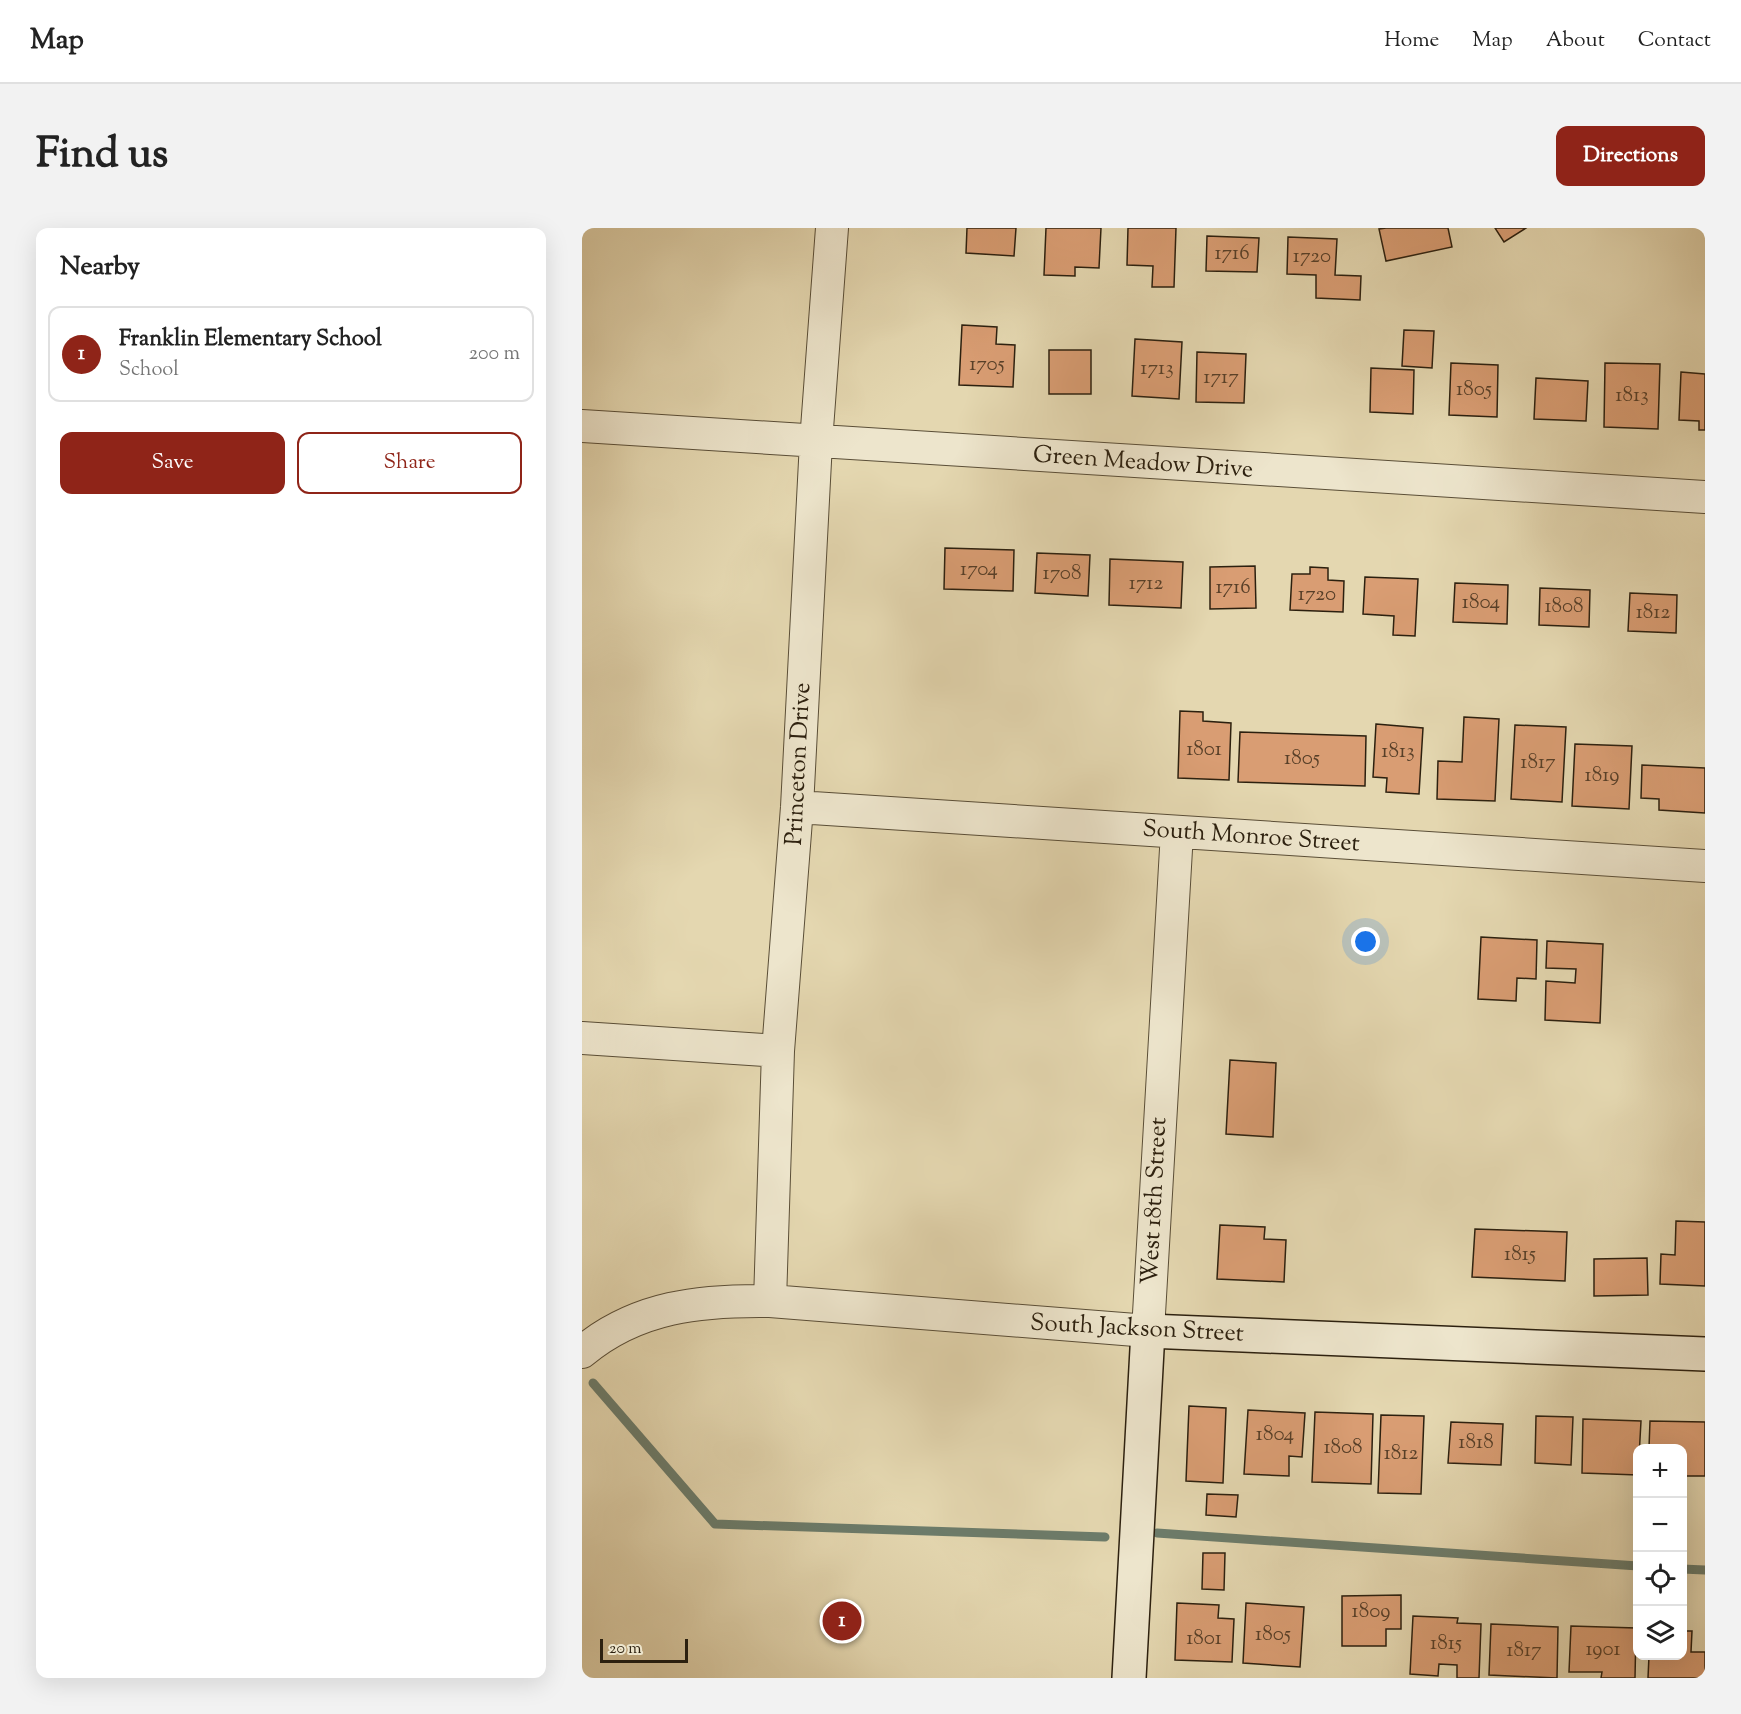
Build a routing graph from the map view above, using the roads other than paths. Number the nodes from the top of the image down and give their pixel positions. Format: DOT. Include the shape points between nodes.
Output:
graph roads {
  1 [pos="832,228"];
  2 [pos="582,426"];
  3 [pos="816,442"];
  4 [pos="1705,497"];
  5 [pos="797,807"];
  6 [pos="1177,832"];
  7 [pos="1705,866"];
  8 [pos="582,1038"];
  9 [pos="778,1051"];
  10 [pos="770,1300"];
  11 [pos="1148,1331"];
  12 [pos="585,1350"];
  13 [pos="1705,1354"];
  14 [pos="1129,1678"];
  1 -- 3 [label="street, Princeton Drive"];
  2 -- 3 [label="street, Green Meadow Drive"];
  3 -- 4 [label="street, Green Meadow Drive"];
  3 -- 5 [label="street, Princeton Drive"];
  5 -- 6 [label="street, South Monroe Street"];
  5 -- 9 [label="street, Princeton Drive"];
  6 -- 7 [label="street, South Monroe Street"];
  6 -- 11 [label="street, West 18th Street"];
  8 -- 9 [label="street"];
  9 -- 10 [label="street, Princeton Drive"];
  10 -- 11 [label="street, South Jackson Street"];
  10 -- 12 [label="street, South Jackson Street" via="726,1300 654,1311 625,1323"];
  11 -- 13 [label="street, South Jackson Street"];
  11 -- 14 [label="street, West 18th Street"];
}
